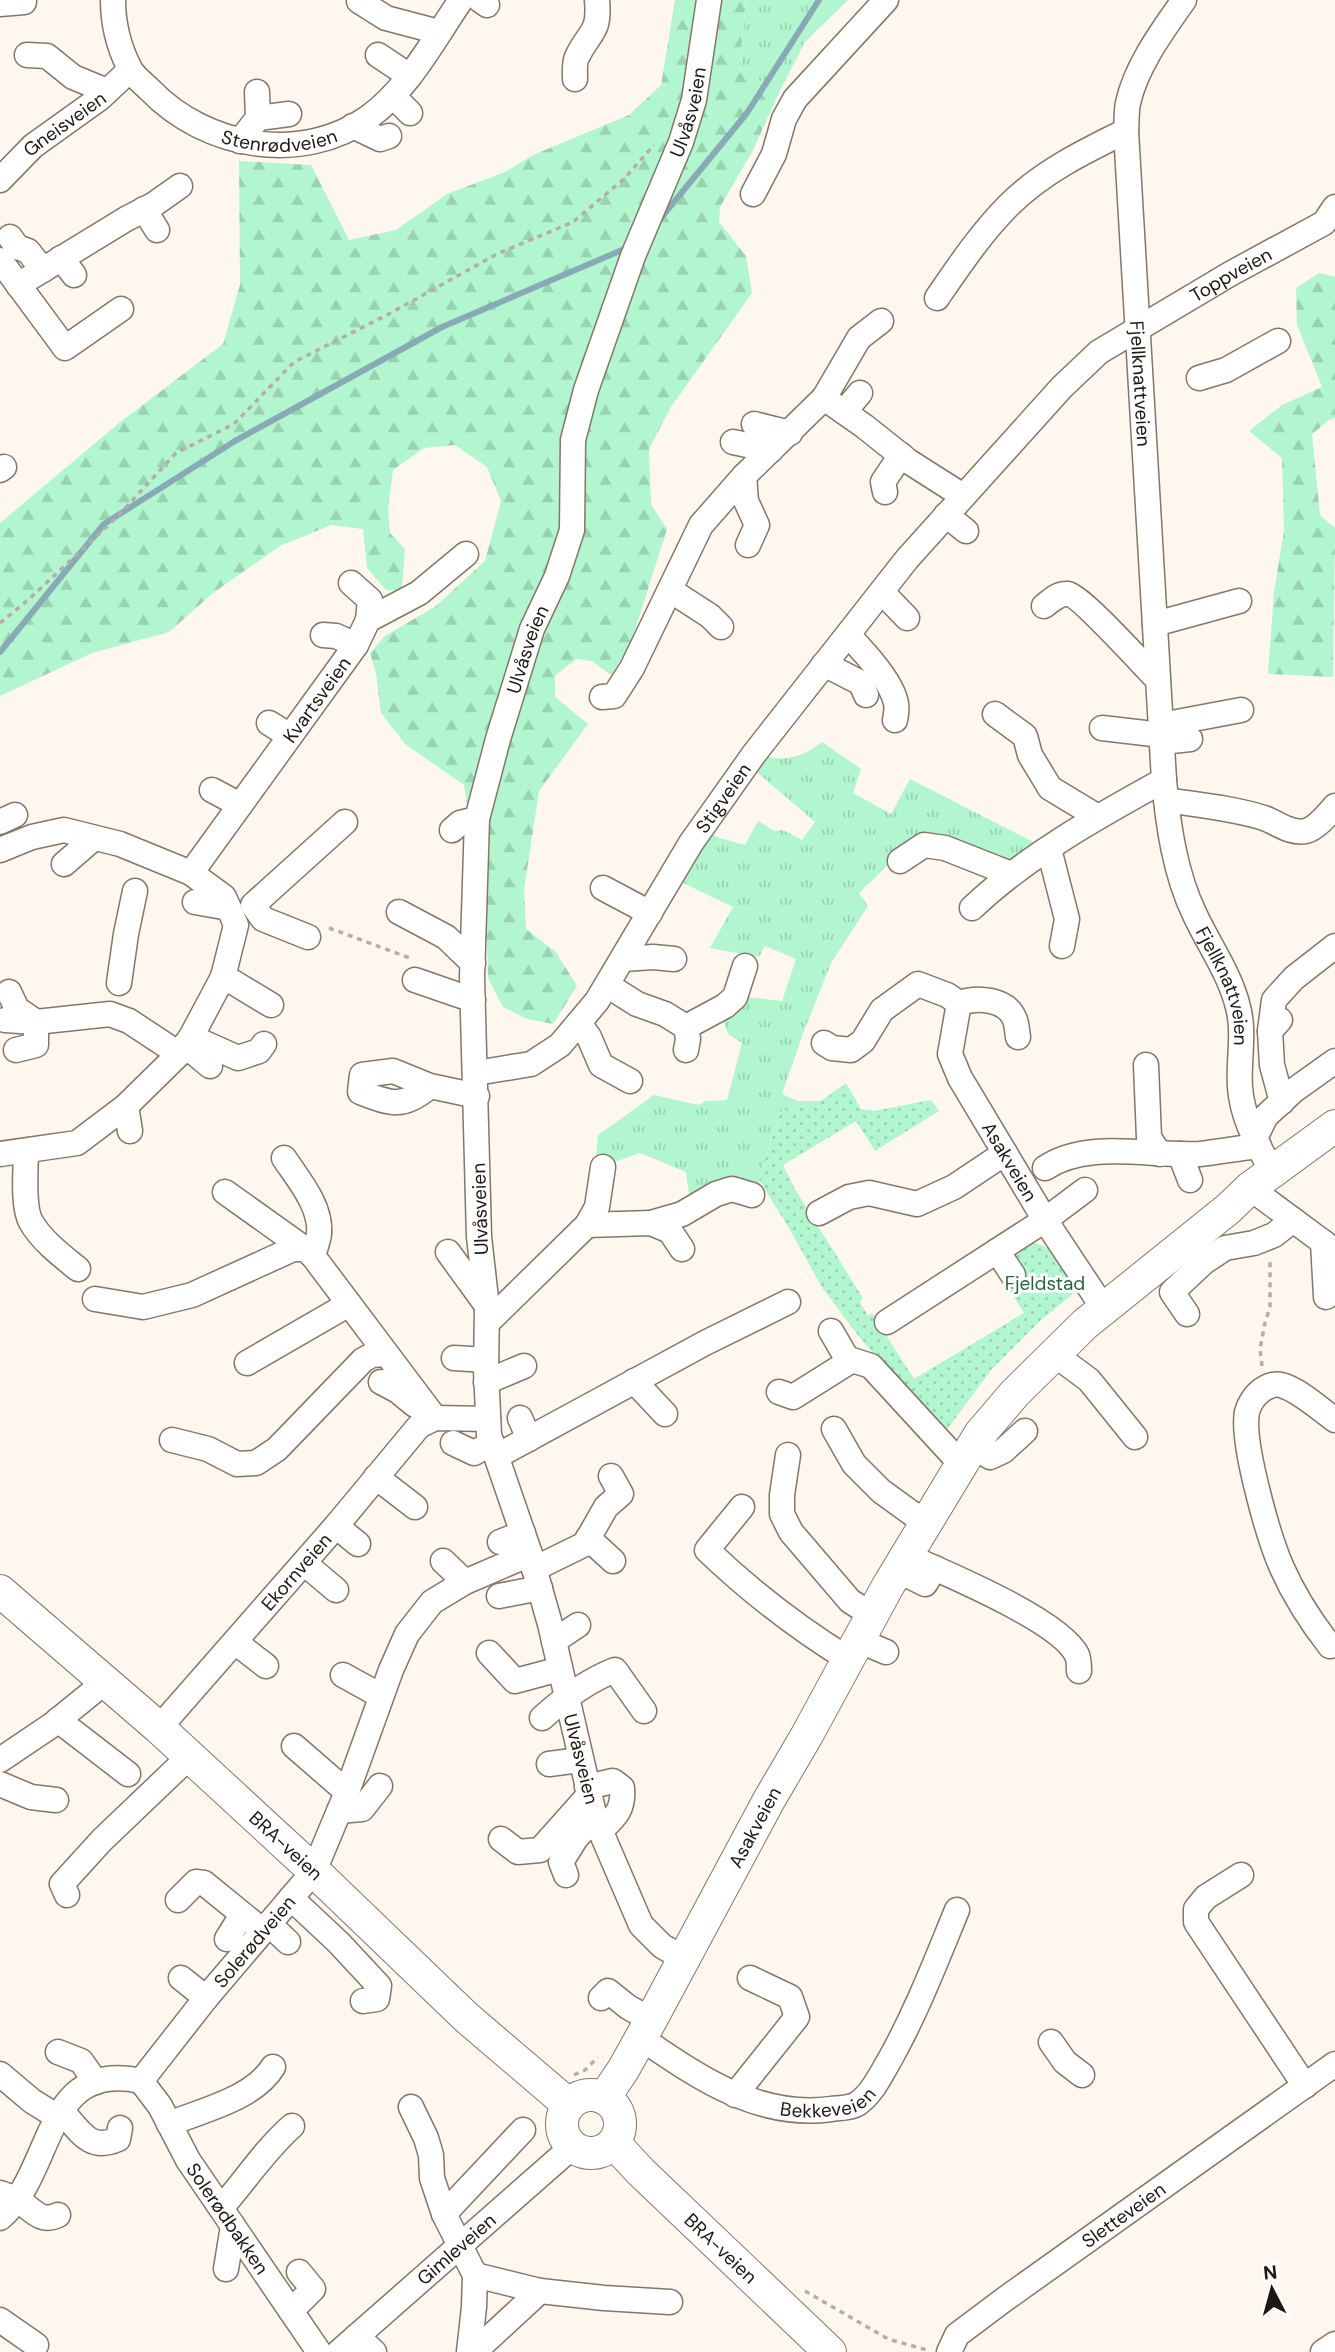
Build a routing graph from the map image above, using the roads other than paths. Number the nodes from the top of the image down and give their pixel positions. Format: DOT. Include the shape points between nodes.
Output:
graph roads {
  1 [pos="113,0"];
  2 [pos="461,0"];
  3 [pos="597,0"];
  4 [pos="709,0"];
  5 [pos="886,0"];
  6 [pos="1184,0"];
  7 [pos="359,1"];
  8 [pos="439,32"];
  9 [pos="27,55"];
  10 [pos="378,55"];
  11 [pos="130,69"];
  12 [pos="408,75"];
  13 [pos="575,79"];
  14 [pos="107,91"];
  15 [pos="257,92"];
  16 [pos="289,114"];
  17 [pos="258,118"];
  18 [pos="353,126"];
  19 [pos="1126,131"];
  20 [pos="389,136"];
  21 [pos="240,141"];
  22 [pos="2,173"];
  23 [pos="180,186"];
  24 [pos="753,194"];
  25 [pos="1332,222"];
  26 [pos="5,248"];
  27 [pos="59,268"];
  28 [pos="18,285"];
  29 [pos="937,298"];
  30 [pos="121,309"];
  31 [pos="881,321"];
  32 [pos="1138,328"];
  33 [pos="1278,341"];
  34 [pos="1199,378"];
  35 [pos="843,401"];
  36 [pos="754,424"];
  37 [pos="790,432"];
  38 [pos="733,442"];
  39 [pos="771,450"];
  40 [pos="901,455"];
  41 [pos="744,476"];
  42 [pos="885,492"];
  43 [pos="963,496"];
  44 [pos="946,516"];
  45 [pos="966,531"];
  46 [pos="748,545"];
  47 [pos="467,554"];
  48 [pos="351,583"];
  49 [pos="670,590"];
  50 [pos="882,592"];
  51 [pos="1238,601"];
  52 [pos="1044,606"];
  53 [pos="907,618"];
  54 [pos="368,620"];
  55 [pos="1155,624"];
  56 [pos="721,627"];
  57 [pos="1083,628"];
  58 [pos="323,635"];
  59 [pos="848,635"];
  60 [pos="356,645"];
  61 [pos="823,666"];
  62 [pos="1151,673"];
  63 [pos="827,694"];
  64 [pos="866,695"];
  65 [pos="613,702"];
  66 [pos="1241,710"];
  67 [pos="995,713"];
  68 [pos="895,720"];
  69 [pos="1102,728"];
  70 [pos="1161,734"];
  71 [pos="1190,738"];
  72 [pos="212,790"];
  73 [pos="1165,790"];
  74 [pos="240,805"];
  75 [pos="1335,806"];
  76 [pos="477,819"];
  77 [pos="345,822"];
  78 [pos="1095,828"];
  79 [pos="452,830"];
  80 [pos="94,838"];
  81 [pos="1049,849"];
  82 [pos="0,850"];
  83 [pos="900,861"];
  84 [pos="64,864"];
  85 [pos="191,873"];
  86 [pos="1011,874"];
  87 [pos="603,888"];
  88 [pos="135,891"];
  89 [pos="195,902"];
  90 [pos="235,904"];
  91 [pos="972,908"];
  92 [pos="399,912"];
  93 [pos="650,913"];
  94 [pos="315,931"];
  95 [pos="1062,946"];
  96 [pos="1335,946"];
  97 [pos="622,959"];
  98 [pos="674,959"];
  99 [pos="473,962"];
  100 [pos="745,966"];
  101 [pos="415,970"];
  102 [pos="223,976"];
  103 [pos="607,985"];
  104 [pos="9,992"];
  105 [pos="473,1000"];
  106 [pos="959,1003"];
  107 [pos="271,1004"];
  108 [pos="1287,1012"];
  109 [pos="5,1020"];
  110 [pos="36,1022"];
  111 [pos="129,1022"];
  112 [pos="579,1023"];
  113 [pos="1270,1031"];
  114 [pos="1018,1037"];
  115 [pos="824,1043"];
  116 [pos="264,1044"];
  117 [pos="185,1045"];
  118 [pos="16,1049"];
  119 [pos="1335,1061"];
  120 [pos="1146,1065"];
  121 [pos="210,1066"];
  122 [pos="629,1081"];
  123 [pos="476,1084"];
  124 [pos="430,1086"];
  125 [pos="1282,1102"];
  126 [pos="127,1106"];
  127 [pos="1335,1126"];
  128 [pos="130,1131"];
  129 [pos="26,1150"];
  130 [pos="1005,1153"];
  131 [pos="0,1154"];
  132 [pos="1160,1156"];
  133 [pos="284,1158"];
  134 [pos="1259,1161"];
  135 [pos="603,1167"];
  136 [pos="1045,1168"];
  137 [pos="1190,1180"];
  138 [pos="1085,1190"];
  139 [pos="225,1192"];
  140 [pos="752,1195"];
  141 [pos="819,1213"];
  142 [pos="1045,1220"];
  143 [pos="1293,1220"];
  144 [pos="651,1223"];
  145 [pos="587,1225"];
  146 [pos="1329,1246"];
  147 [pos="682,1249"];
  148 [pos="997,1251"];
  149 [pos="309,1252"];
  150 [pos="449,1252"];
  151 [pos="78,1269"];
  152 [pos="1013,1275"];
  153 [pos="1326,1297"];
  154 [pos="95,1299"];
  155 [pos="788,1302"];
  156 [pos="349,1304"];
  157 [pos="1104,1309"];
  158 [pos="487,1314"];
  159 [pos="1188,1314"];
  160 [pos="887,1322"];
  161 [pos="831,1331"];
  162 [pos="385,1353"];
  163 [pos="1054,1354"];
  164 [pos="454,1358"];
  165 [pos="247,1363"];
  166 [pos="524,1366"];
  167 [pos="843,1366"];
  168 [pos="811,1367"];
  169 [pos="486,1371"];
  170 [pos="637,1374"];
  171 [pos="381,1382"];
  172 [pos="779,1392"];
  173 [pos="432,1414"];
  174 [pos="665,1414"];
  175 [pos="488,1419"];
  176 [pos="1335,1420"];
  177 [pos="834,1429"];
  178 [pos="1025,1431"];
  179 [pos="1135,1437"];
  180 [pos="172,1440"];
  181 [pos="453,1443"];
  182 [pos="494,1450"];
  183 [pos="967,1454"];
  184 [pos="788,1455"];
  185 [pos="611,1476"];
  186 [pos="376,1477"];
  187 [pos="415,1507"];
  188 [pos="742,1507"];
  189 [pos="925,1523"];
  190 [pos="336,1526"];
  191 [pos="588,1538"];
  192 [pos="358,1544"];
  193 [pos="525,1557"];
  194 [pos="443,1561"];
  195 [pos="613,1561"];
  196 [pos="304,1563"];
  197 [pos="901,1563"];
  198 [pos="466,1582"];
  199 [pos="336,1590"];
  200 [pos="0,1591"];
  201 [pos="499,1596"];
  202 [pos="578,1625"];
  203 [pos="866,1641"];
  204 [pos="235,1642"];
  205 [pos="554,1642"];
  206 [pos="1330,1646"];
  207 [pos="489,1653"];
  208 [pos="266,1666"];
  209 [pos="560,1669"];
  210 [pos="1079,1671"];
  211 [pos="343,1675"];
  212 [pos="105,1682"];
  213 [pos="381,1696"];
  214 [pos="566,1697"];
  215 [pos="644,1712"];
  216 [pos="542,1718"];
  217 [pos="58,1720"];
  218 [pos="159,1728"];
  219 [pos="294,1746"];
  220 [pos="190,1756"];
  221 [pos="0,1760"];
  222 [pos="580,1760"];
  223 [pos="549,1764"];
  224 [pos="128,1774"];
  225 [pos="0,1784"];
  226 [pos="380,1786"];
  227 [pos="56,1800"];
  228 [pos="343,1801"];
  229 [pos="593,1808"];
  230 [pos="501,1839"];
  231 [pos="314,1871"];
  232 [pos="566,1875"];
  233 [pos="1241,1875"];
  234 [pos="67,1895"];
  235 [pos="291,1898"];
  236 [pos="178,1900"];
  237 [pos="957,1910"];
  238 [pos="242,1915"];
  239 [pos="266,1928"];
  240 [pos="227,1939"];
  241 [pos="288,1942"];
  242 [pos="683,1958"];
  243 [pos="181,1978"];
  244 [pos="750,1978"];
  245 [pos="206,1998"];
  246 [pos="601,1998"];
  247 [pos="363,2001"];
  248 [pos="646,2029"];
  249 [pos="1051,2042"];
  250 [pos="192,2046"];
  251 [pos="58,2052"];
  252 [pos="164,2052"];
  253 [pos="1335,2064"];
  254 [pos="273,2067"];
  255 [pos="0,2074"];
  256 [pos="1082,2075"];
  257 [pos="141,2081"];
  258 [pos="96,2082"];
  259 [pos="1305,2086"];
  260 [pos="735,2095"];
  261 [pos="604,2098"];
  262 [pos="569,2105"];
  263 [pos="767,2106"];
  264 [pos="411,2107"];
  265 [pos="58,2113"];
  266 [pos="169,2124"];
  267 [pos="292,2126"];
  268 [pos="817,2127"];
  269 [pos="120,2128"];
  270 [pos="523,2130"];
  271 [pos="614,2143"];
  272 [pos="572,2147"];
  273 [pos="9,2196"];
  274 [pos="444,2214"];
  275 [pos="58,2215"];
  276 [pos="0,2218"];
  277 [pos="235,2223"];
  278 [pos="460,2244"];
  279 [pos="226,2269"];
  280 [pos="299,2272"];
  281 [pos="475,2275"];
  282 [pos="540,2291"];
  283 [pos="670,2302"];
  284 [pos="291,2311"];
  285 [pos="0,2320"];
  286 [pos="366,2344"];
  287 [pos="1335,2344"];
  288 [pos="36,2345"];
  289 [pos="319,2352"];
  290 [pos="339,2352"];
  291 [pos="469,2352"];
  292 [pos="474,2352"];
  293 [pos="830,2352"];
  294 [pos="949,2352"];
  295 [pos="1323,2352"];
  1 -- 11 [label="street, Stenrødveien" via="119,39"];
  2 -- 8 [label="street, Stenrødveien"];
  3 -- 13 [label="street" via="599,20 576,58"];
  4 -- 76 [label="street, Ulvåsveien" via="694,100 632,256 586,390 573,440 572,530 532,629"];
  5 -- 24 [label="street" via="795,99"];
  6 -- 19 [label="street, Fjellknattveien" via="1141,70 1128,103"];
  7 -- 8 [label="street" via="386,18"];
  8 -- 12 [label="street, Stenrødveien"];
  9 -- 14 [label="street" via="47,56 73,77"];
  10 -- 12 [label="street"];
  11 -- 14 [label="street, Gneisveien"];
  11 -- 21 [label="street, Stenrødveien" via="162,103 198,127"];
  12 -- 18 [label="street, Stenrødveien" via="402,105"];
  14 -- 22 [label="street, Gneisveien"];
  15 -- 17 [label="street"];
  16 -- 17 [label="street"];
  17 -- 21 [label="street"];
  18 -- 20 [label="street" via="380,139"];
  18 -- 21 [label="street, Stenrødveien" via="290,146"];
  19 -- 29 [label="street" via="1070,159 1010,204 978,239"];
  19 -- 32 [label="street, Fjellknattveien"];
  23 -- 27 [label="street"];
  25 -- 32 [label="street, Toppveien"];
  26 -- 27 [label="street" via="28,251"];
  26 -- 28 [label="street"];
  27 -- 28 [label="street"];
  28 -- 30 [label="street" via="65,348"];
  31 -- 35 [label="street" via="859,338"];
  32 -- 43 [label="street, Stigveien" via="1099,352 1062,387"];
  32 -- 55 [label="street, Fjellknattveien"];
  33 -- 34 [label="street" via="1226,370"];
  35 -- 37 [label="street"];
  35 -- 40 [label="street"];
  36 -- 37 [label="street"];
  37 -- 39 [label="street"];
  38 -- 39 [label="street"];
  39 -- 41 [label="street"];
  40 -- 42 [label="street" via="883,482"];
  40 -- 43 [label="street"];
  41 -- 46 [label="street" via="746,502 757,525"];
  41 -- 49 [label="street" via="701,525"];
  43 -- 44 [label="street, Stigveien"];
  44 -- 45 [label="street"];
  44 -- 50 [label="street, Stigveien"];
  47 -- 54 [label="street" via="419,593"];
  48 -- 54 [label="street" via="370,600"];
  49 -- 56 [label="street" via="693,615"];
  49 -- 65 [label="street"];
  50 -- 53 [label="street"];
  50 -- 59 [label="street, Stigveien"];
  51 -- 55 [label="street"];
  52 -- 62 [label="street" via="1060,594 1071,594"];
  54 -- 60 [label="street, Kvartsveien"];
  55 -- 62 [label="street, Fjellknattveien"];
  57 -- 62 [label="street"];
  58 -- 60 [label="street"];
  59 -- 61 [label="street, Stigveien"];
  59 -- 68 [label="street" via="888,687 897,704"];
  60 -- 74 [label="street, Kvartsveien" via="280,729"];
  61 -- 63 [label="street"];
  61 -- 64 [label="street" via="861,684"];
  61 -- 93 [label="street, Stigveien" via="744,788 682,838"];
  62 -- 70 [label="street, Fjellknattveien"];
  66 -- 70 [label="street"];
  67 -- 78 [label="street" via="1025,736 1030,755 1050,788"];
  69 -- 70 [label="street"];
  70 -- 71 [label="street"];
  70 -- 73 [label="street, Fjellknattveien"];
  72 -- 74 [label="street"];
  73 -- 75 [label="street" via="1266,818 1285,829 1306,831"];
  73 -- 78 [label="street"];
  73 -- 134 [label="street, Fjellknattveien" via="1179,874 1238,1006 1240,1088"];
  74 -- 85 [label="street, Kvartsveien"];
  76 -- 79 [label="street" via="460,822"];
  76 -- 99 [label="street, Ulvåsveien"];
  77 -- 90 [label="street"];
  78 -- 81 [label="street"];
  80 -- 82 [label="street" via="64,830"];
  80 -- 84 [label="street"];
  80 -- 85 [label="street"];
  81 -- 86 [label="street"];
  81 -- 95 [label="street" via="1067,919"];
  83 -- 86 [label="street" via="924,845 945,848"];
  85 -- 90 [label="street"];
  86 -- 91 [label="street"];
  87 -- 93 [label="street"];
  88 -- 111 [label="street" via="123,966 114,978"];
  89 -- 90 [label="street"];
  90 -- 94 [label="street" via="263,919"];
  90 -- 102 [label="street" via="236,925"];
  92 -- 99 [label="street" via="446,937"];
  93 -- 97 [label="street, Stigveien"];
  96 -- 113 [label="street" via="1274,1000"];
  97 -- 98 [label="street"];
  97 -- 103 [label="street, Stigveien"];
  99 -- 105 [label="street, Ulvåsveien"];
  100 -- 103 [label="street" via="735,997 686,1039 665,1014 637,1004"];
  101 -- 105 [label="street"];
  102 -- 107 [label="street"];
  102 -- 117 [label="street"];
  103 -- 112 [label="street, Stigveien"];
  104 -- 110 [label="street" via="17,1009"];
  105 -- 123 [label="street, Ulvåsveien"];
  106 -- 114 [label="street" via="974,999 998,1003 1014,1017"];
  106 -- 115 [label="street" via="918,984 882,1010 863,1041 851,1050"];
  106 -- 130 [label="street, Asakveien" via="950,1054"];
  108 -- 113 [label="street"];
  109 -- 110 [label="street"];
  110 -- 111 [label="street" via="110,1014"];
  110 -- 118 [label="street" via="36,1045"];
  111 -- 117 [label="street"];
  112 -- 122 [label="street" via="601,1065"];
  112 -- 123 [label="street, Stigveien" via="560,1045 531,1064"];
  113 -- 125 [label="street" via="1272,1065"];
  116 -- 117 [label="street" via="259,1051 238,1058"];
  117 -- 121 [label="street"];
  117 -- 126 [label="street"];
  119 -- 125 [label="street"];
  120 -- 132 [label="street" via="1149,1138"];
  123 -- 124 [label="street"];
  123 -- 158 [label="street, Ulvåsveien" via="479,1237"];
  125 -- 134 [label="street" via="1266,1116"];
  126 -- 128 [label="street"];
  126 -- 129 [label="street" via="77,1143"];
  127 -- 134 [label="main road, Asakveien"];
  129 -- 131 [label="street"];
  129 -- 151 [label="street" via="30,1221"];
  130 -- 141 [label="street" via="954,1188 917,1204 869,1193 849,1197"];
  130 -- 142 [label="street, Asakveien"];
  132 -- 134 [label="street" via="1200,1154"];
  132 -- 136 [label="street" via="1091,1153 1058,1160"];
  132 -- 137 [label="street"];
  133 -- 149 [label="street" via="316,1212 319,1233"];
  134 -- 143 [label="street"];
  134 -- 157 [label="main road, Asakveien" via="1228,1209"];
  135 -- 145 [label="street" via="597,1207"];
  138 -- 142 [label="street"];
  139 -- 149 [label="street"];
  140 -- 144 [label="street" via="732,1189 682,1214"];
  142 -- 148 [label="street"];
  142 -- 157 [label="street, Asakveien"];
  143 -- 146 [label="street"];
  143 -- 159 [label="street" via="1271,1236 1225,1248 1205,1262 1172,1292"];
  144 -- 145 [label="street"];
  144 -- 147 [label="street" via="670,1231"];
  145 -- 158 [label="street"];
  146 -- 153 [label="street"];
  148 -- 152 [label="street"];
  148 -- 160 [label="street"];
  149 -- 154 [label="street" via="292,1249 192,1295 143,1307"];
  149 -- 156 [label="street"];
  150 -- 158 [label="street"];
  155 -- 170 [label="street"];
  156 -- 162 [label="street"];
  156 -- 165 [label="street"];
  157 -- 163 [label="main road, Asakveien"];
  158 -- 169 [label="street, Ulvåsveien"];
  161 -- 167 [label="street"];
  162 -- 173 [label="street"];
  162 -- 180 [label="street" via="363,1360 277,1449 257,1463 237,1464 208,1449"];
  163 -- 179 [label="street" via="1089,1380"];
  163 -- 183 [label="main road, Asakveien" via="1015,1393"];
  164 -- 169 [label="street"];
  166 -- 169 [label="street"];
  167 -- 168 [label="street" via="825,1363"];
  167 -- 172 [label="street" via="793,1397"];
  167 -- 183 [label="street" via="852,1360 872,1366"];
  169 -- 175 [label="street, Ulvåsveien"];
  170 -- 174 [label="street"];
  170 -- 182 [label="street" via="524,1428"];
  171 -- 173 [label="street"];
  173 -- 175 [label="street"];
  173 -- 186 [label="street, Ekornveien"];
  175 -- 182 [label="street, Ulvåsveien"];
  176 -- 206 [label="street" via="1278,1384 1256,1394 1247,1409 1254,1475 1273,1543 1283,1570"];
  177 -- 189 [label="street" via="854,1464 881,1491"];
  178 -- 183 [label="street" via="990,1457"];
  181 -- 182 [label="street" via="474,1453"];
  182 -- 193 [label="street, Ulvåsveien"];
  183 -- 189 [label="main road, Asakveien"];
  184 -- 203 [label="street" via="782,1514 791,1532 850,1601"];
  185 -- 191 [label="street" via="621,1494 606,1507"];
  186 -- 187 [label="street"];
  186 -- 190 [label="street, Ekornveien"];
  188 -- 203 [label="street" via="707,1550 801,1631"];
  189 -- 197 [label="main road, Asakveien"];
  190 -- 192 [label="street"];
  190 -- 196 [label="street, Ekornveien"];
  191 -- 193 [label="street" via="585,1544"];
  191 -- 195 [label="street"];
  193 -- 198 [label="street, Solerødveien"];
  193 -- 201 [label="street"];
  193 -- 205 [label="street, Ulvåsveien"];
  194 -- 198 [label="street"];
  196 -- 199 [label="street"];
  196 -- 204 [label="street, Ekornveien"];
  197 -- 203 [label="main road, Asakveien"];
  197 -- 210 [label="street" via="935,1568 1007,1602 1065,1641 1077,1656"];
  198 -- 213 [label="street, Solerødveien" via="432,1602 407,1634"];
  200 -- 212 [label="main road, BRA-veien"];
  202 -- 205 [label="street"];
  203 -- 242 [label="main road, Asakveien"];
  204 -- 208 [label="street"];
  204 -- 218 [label="street, Ekornveien"];
  205 -- 209 [label="street, Ulvåsveien"];
  207 -- 209 [label="street" via="515,1681"];
  209 -- 214 [label="street, Ulvåsveien"];
  211 -- 213 [label="street"];
  212 -- 217 [label="street"];
  212 -- 218 [label="main road, BRA-veien"];
  213 -- 228 [label="street, Solerødveien"];
  214 -- 215 [label="street" via="615,1670"];
  214 -- 216 [label="street"];
  214 -- 222 [label="street, Ulvåsveien"];
  217 -- 221 [label="street"];
  217 -- 224 [label="street"];
  218 -- 220 [label="main road, BRA-veien"];
  219 -- 228 [label="street"];
  220 -- 231 [label="main road, BRA-veien"];
  220 -- 234 [label="street" via="117,1837 62,1885"];
  222 -- 223 [label="street"];
  222 -- 229 [label="street, Ulvåsveien"];
  225 -- 227 [label="street" via="31,1797"];
  226 -- 228 [label="street" via="362,1809"];
  228 -- 231 [label="street, Solerødveien"];
  229 -- 230 [label="street" via="540,1850 518,1852"];
  229 -- 232 [label="street" via="561,1862"];
  229 -- 242 [label="street, Ulvåsveien" via="636,1931"];
  231 -- 235 [label="street, Solerødveien"];
  231 -- 262 [label="main road, BRA-veien" via="467,2018"];
  233 -- 259 [label="street" via="1206,1897 1196,1909 1196,1922"];
  235 -- 239 [label="street, Solerødveien"];
  235 -- 247 [label="street" via="379,1986 377,1999"];
  236 -- 238 [label="street" via="196,1882"];
  237 -- 263 [label="street, Bekkeveien" via="909,2025 874,2086 856,2106 815,2111"];
  238 -- 239 [label="street"];
  238 -- 240 [label="street"];
  239 -- 241 [label="street"];
  239 -- 245 [label="street, Solerødveien"];
  242 -- 248 [label="main road, Asakveien"];
  243 -- 245 [label="street"];
  244 -- 260 [label="street" via="802,2005"];
  245 -- 252 [label="street, Solerødveien"];
  246 -- 248 [label="street, Bekkeveien" via="608,1991"];
  248 -- 260 [label="street, Bekkeveien" via="695,2075"];
  248 -- 261 [label="main road, Asakveien"];
  249 -- 256 [label="street"];
  250 -- 252 [label="street"];
  251 -- 258 [label="street" via="81,2061"];
  252 -- 257 [label="street, Solerødveien"];
  253 -- 259 [label="street, Sletteveien"];
  254 -- 266 [label="street" via="265,2080 240,2095"];
  255 -- 265 [label="street" via="32,2101"];
  257 -- 258 [label="street" via="125,2077"];
  257 -- 266 [label="street, Solerødbakken"];
  258 -- 265 [label="street" via="84,2087"];
  259 -- 294 [label="street, Sletteveien" via="1005,2299 957,2335"];
  260 -- 263 [label="street, Bekkeveien"];
  261 -- 262 [label="main road" via="585,2096"];
  261 -- 271 [label="main road" via="618,2113 619,2134"];
  262 -- 272 [label="main road" via="562,2127"];
  263 -- 268 [label="street" via="785,2119"];
  264 -- 274 [label="street" via="426,2138"];
  265 -- 269 [label="street" via="92,2143 104,2145 118,2139"];
  265 -- 273 [label="street" via="29,2183"];
  266 -- 277 [label="street, Solerødbakken" via="188,2160"];
  267 -- 277 [label="street" via="272,2143 245,2181"];
  270 -- 274 [label="street"];
  271 -- 272 [label="main road" via="594,2154"];
  271 -- 293 [label="main road, BRA-veien"];
  272 -- 278 [label="street, Gimleveien"];
  273 -- 275 [label="street" via="41,2217"];
  273 -- 276 [label="street"];
  274 -- 278 [label="street"];
  277 -- 279 [label="street"];
  277 -- 284 [label="street, Solerødbakken"];
  278 -- 281 [label="street"];
  278 -- 286 [label="street, Gimleveien"];
  280 -- 284 [label="street" via="313,2289"];
  281 -- 282 [label="street"];
  281 -- 291 [label="street"];
  282 -- 283 [label="street"];
  282 -- 292 [label="street"];
  284 -- 289 [label="street, Solerødbakken"];
  285 -- 288 [label="street"];
  286 -- 290 [label="street, Gimleveien"];
  287 -- 295 [label="street"];
}
